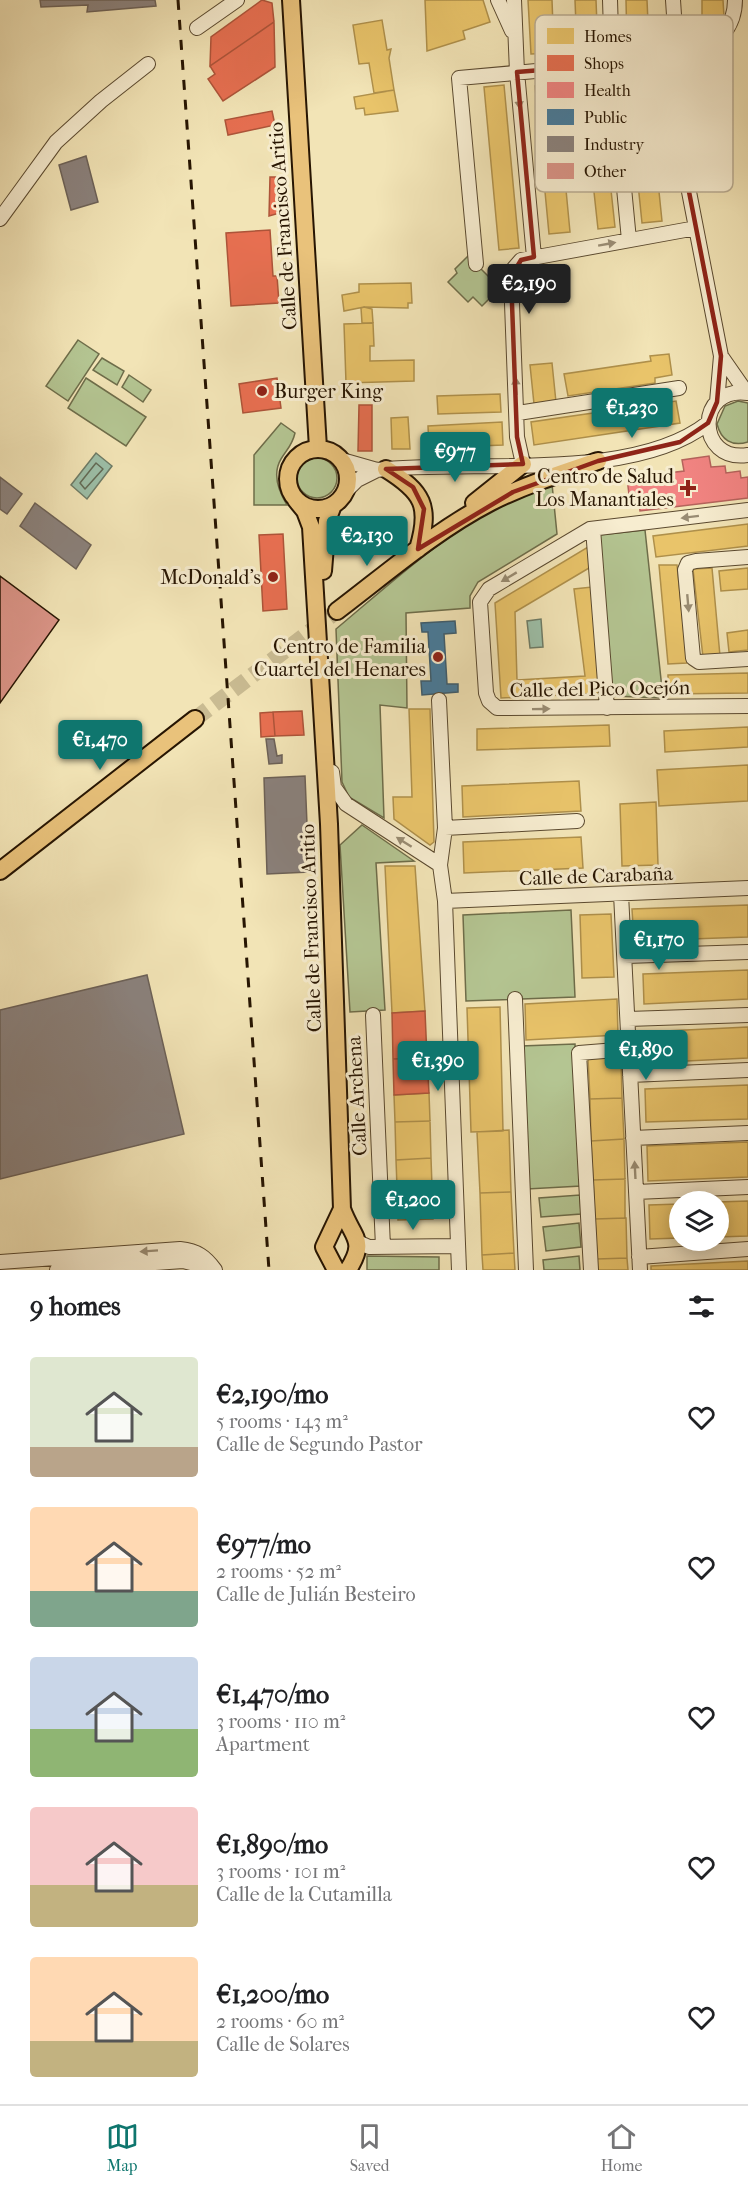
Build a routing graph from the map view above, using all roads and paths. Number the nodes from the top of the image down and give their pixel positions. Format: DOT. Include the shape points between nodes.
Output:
graph roads {
  1 [pos="237,0"];
  2 [pos="291,0"];
  3 [pos="498,0"];
  4 [pos="514,0"];
  5 [pos="610,0"];
  6 [pos="673,0"];
  7 [pos="735,0"];
  8 [pos="610,15"];
  9 [pos="674,15"];
  10 [pos="732,15"];
  11 [pos="198,28"];
  12 [pos="515,38"];
  13 [pos="148,64"];
  14 [pos="535,70"];
  15 [pos="517,72"];
  16 [pos="624,192"];
  17 [pos="689,192"];
  18 [pos="0,219"];
  19 [pos="696,228"];
  20 [pos="629,240"];
  21 [pos="534,258"];
  22 [pos="476,264"];
  23 [pos="722,356"];
  24 [pos="679,388"];
  25 [pos="747,393"];
  26 [pos="717,402"];
  27 [pos="518,413"];
  28 [pos="708,423"];
  29 [pos="680,442"];
  30 [pos="717,446"];
  31 [pos="318,448"];
  32 [pos="748,455"];
  33 [pos="342,460"];
  34 [pos="598,461"];
  35 [pos="523,464"];
  36 [pos="381,470"];
  37 [pos="346,491"];
  38 [pos="296,500"];
  39 [pos="333,505"];
  40 [pos="748,510"];
  41 [pos="593,529"];
  42 [pos="418,549"];
  43 [pos="748,557"];
  44 [pos="337,611"];
  45 [pos="320,646"];
  46 [pos="748,659"];
  47 [pos="440,700"];
  48 [pos="748,706"];
  49 [pos="608,708"];
  50 [pos="195,719"];
  51 [pos="325,753"];
  52 [pos="577,821"];
  53 [pos="445,828"];
  54 [pos="26,851"];
  55 [pos="440,865"];
  56 [pos="0,869"];
  57 [pos="0,879"];
  58 [pos="748,888"];
  59 [pos="621,894"];
  60 [pos="445,902"];
  61 [pos="748,952"];
  62 [pos="625,956"];
  63 [pos="515,999"];
  64 [pos="373,1015"];
  65 [pos="748,1015"];
  66 [pos="628,1019"];
  67 [pos="629,1049"];
  68 [pos="748,1070"];
  69 [pos="630,1075"];
  70 [pos="748,1132"];
  71 [pos="633,1138"];
  72 [pos="748,1187"];
  73 [pos="636,1192"];
  74 [pos="342,1209"];
  75 [pos="328,1237"];
  76 [pos="458,1246"];
  77 [pos="383,1248"];
  78 [pos="748,1249"];
  79 [pos="356,1251"];
  80 [pos="0,1262"];
  81 [pos="639,1264"];
  82 [pos="333,1266"];
  83 [pos="57,1270"];
  84 [pos="202,1270"];
  85 [pos="215,1270"];
  86 [pos="459,1270"];
  87 [pos="526,1270"];
  88 [pos="591,1270"];
  1 -- 11 [label="street"];
  2 -- 31 [label="main road, Calle de Francisco Aritio"];
  3 -- 12 [label="street"];
  4 -- 12 [label="street"];
  5 -- 8 [label="street"];
  6 -- 9 [label="street"];
  7 -- 10 [label="street"];
  12 -- 15 [label="street"];
  13 -- 18 [label="street" via="56,142"];
  14 -- 15 [label="street"];
  15 -- 21 [label="street, one-way"];
  15 -- 22 [label="street" via="459,78"];
  16 -- 20 [label="street"];
  17 -- 19 [label="street"];
  19 -- 20 [label="street"];
  19 -- 23 [label="street"];
  21 -- 20 [label="street, one-way"];
  27 -- 21 [label="street, one-way" via="511,277 521,260"];
  23 -- 25 [label="street"];
  23 -- 26 [label="street"];
  24 -- 27 [label="street"];
  25 -- 26 [label="street" via="735,392"];
  26 -- 28 [label="street"];
  27 -- 35 [label="street" via="516,437"];
  28 -- 29 [label="street"];
  28 -- 30 [label="street"];
  29 -- 30 [label="street"];
  29 -- 34 [label="street"];
  30 -- 32 [label="street" via="735,456"];
  31 -- 33 [label="main road"];
  31 -- 38 [label="main road" via="306,450 290,467 287,479"];
  33 -- 36 [label="street"];
  33 -- 37 [label="main road" via="348,472"];
  34 -- 35 [label="street"];
  34 -- 42 [label="main road" via="500,498"];
  35 -- 36 [label="street"];
  35 -- 42 [label="main road"];
  36 -- 37 [label="street" via="357,480"];
  36 -- 42 [label="main road" via="412,487 422,501 425,517"];
  37 -- 39 [label="main road"];
  38 -- 39 [label="main road" via="314,509"];
  38 -- 45 [label="main road, Calle de Francisco Aritio" via="311,527"];
  39 -- 45 [label="main road, Calle de Francisco Aritio" via="326,528"];
  40 -- 41 [label="street, Calle del Pico Ocejón, one-way"];
  41 -- 49 [label="street"];
  41 -- 49 [label="street, Calle del Pico Ocejón, one-way" via="483,595 480,602 486,693 489,701 500,709"];
  42 -- 44 [label="main road"];
  43 -- 46 [label="street, one-way" via="696,561 688,563 685,570 693,658 699,662"];
  45 -- 51 [label="main road, Calle de Francisco Aritio"];
  47 -- 53 [label="street"];
  48 -- 49 [label="street, Calle del Pico Ocejón"];
  50 -- 54 [label="main road"];
  55 -- 51 [label="street, one-way" via="346,804 334,787"];
  51 -- 74 [label="main road, Calle de Francisco Aritio"];
  52 -- 53 [label="street"];
  53 -- 55 [label="street"];
  54 -- 56 [label="main road"];
  54 -- 57 [label="main road"];
  55 -- 60 [label="street"];
  58 -- 59 [label="street, Calle de Carabaña"];
  59 -- 60 [label="street, Calle de Carabaña"];
  59 -- 62 [label="street"];
  60 -- 76 [label="street"];
  61 -- 62 [label="street"];
  62 -- 66 [label="street"];
  63 -- 87 [label="street"];
  64 -- 77 [label="street, Calle Archena"];
  65 -- 66 [label="street"];
  66 -- 67 [label="street"];
  67 -- 69 [label="street"];
  67 -- 88 [label="street" via="579,1053"];
  68 -- 69 [label="street"];
  69 -- 71 [label="street"];
  70 -- 71 [label="street"];
  73 -- 71 [label="street, one-way"];
  72 -- 73 [label="street"];
  73 -- 81 [label="street"];
  74 -- 75 [label="main road, Calle de Francisco Aritio"];
  74 -- 79 [label="main road, Calle de Francisco Aritio"];
  75 -- 79 [label="main road" via="336,1231"];
  75 -- 82 [label="main road" via="325,1253"];
  76 -- 77 [label="street"];
  76 -- 86 [label="street"];
  77 -- 79 [label="street"];
  78 -- 81 [label="street"];
  79 -- 82 [label="main road" via="341,1265"];
  85 -- 80 [label="street, one-way" via="206,1257 180,1249"];
  83 -- 84 [label="street" via="183,1261"];
}
